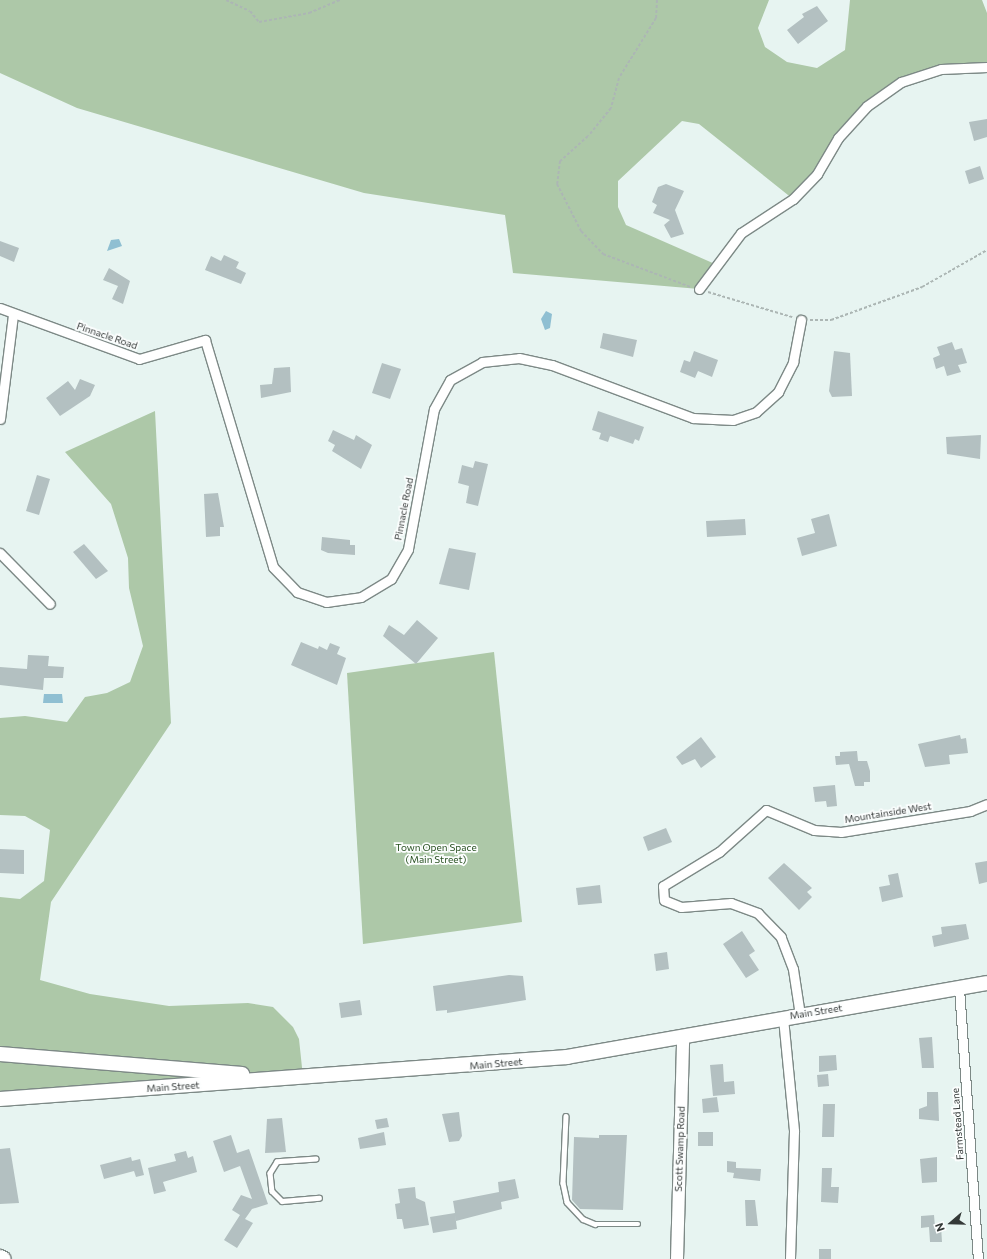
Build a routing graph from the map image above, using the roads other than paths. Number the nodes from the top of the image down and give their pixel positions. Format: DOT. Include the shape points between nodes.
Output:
graph roads {
  1 [pos="987,67"];
  2 [pos="699,289"];
  3 [pos="0,308"];
  4 [pos="13,314"];
  5 [pos="801,320"];
  6 [pos="0,419"];
  7 [pos="0,553"];
  8 [pos="50,604"];
  9 [pos="987,804"];
  10 [pos="987,983"];
  11 [pos="959,988"];
  12 [pos="800,1015"];
  13 [pos="783,1018"];
  14 [pos="683,1040"];
  15 [pos="0,1054"];
  16 [pos="303,1077"];
  17 [pos="0,1099"];
  18 [pos="566,1116"];
  19 [pos="316,1159"];
  20 [pos="319,1198"];
  21 [pos="638,1224"];
  22 [pos="0,1257"];
  23 [pos="4,1259"];
  24 [pos="677,1259"];
  25 [pos="790,1259"];
  26 [pos="978,1259"];
  1 -- 2 [label="street" via="941,69 901,82 867,106 838,138 817,174 793,199 741,233"];
  3 -- 4 [label="street, Pinnacle Road"];
  4 -- 5 [label="street, Pinnacle Road" via="139,359 205,340 273,567 297,592 326,602 361,597 391,579 408,549 434,409 450,380 482,362 519,358 552,365 693,418 733,420 756,412 778,392 794,362"];
  4 -- 6 [label="street"];
  7 -- 8 [label="street"];
  9 -- 12 [label="street, Mountainside West" via="970,811 841,832 814,830 766,810 719,852 663,886 664,900 681,907 731,903 758,913 781,937 793,969"];
  10 -- 11 [label="highway, Main Street"];
  11 -- 12 [label="highway, Main Street"];
  11 -- 26 [label="street, Farmstead Lane"];
  12 -- 13 [label="highway, Main Street"];
  13 -- 14 [label="highway, Main Street"];
  13 -- 25 [label="street" via="794,1130"];
  14 -- 16 [label="highway, Main Street" via="532,1061"];
  14 -- 24 [label="main road, Scott Swamp Road"];
  15 -- 16 [label="highway" via="212,1073"];
  16 -- 17 [label="highway, Main Street"];
  18 -- 21 [label="lane" via="563,1183 567,1202 583,1219 595,1224"];
  19 -- 20 [label="lane" via="277,1162 270,1173 272,1191 282,1201"];
  22 -- 23 [label="highway"];
}
